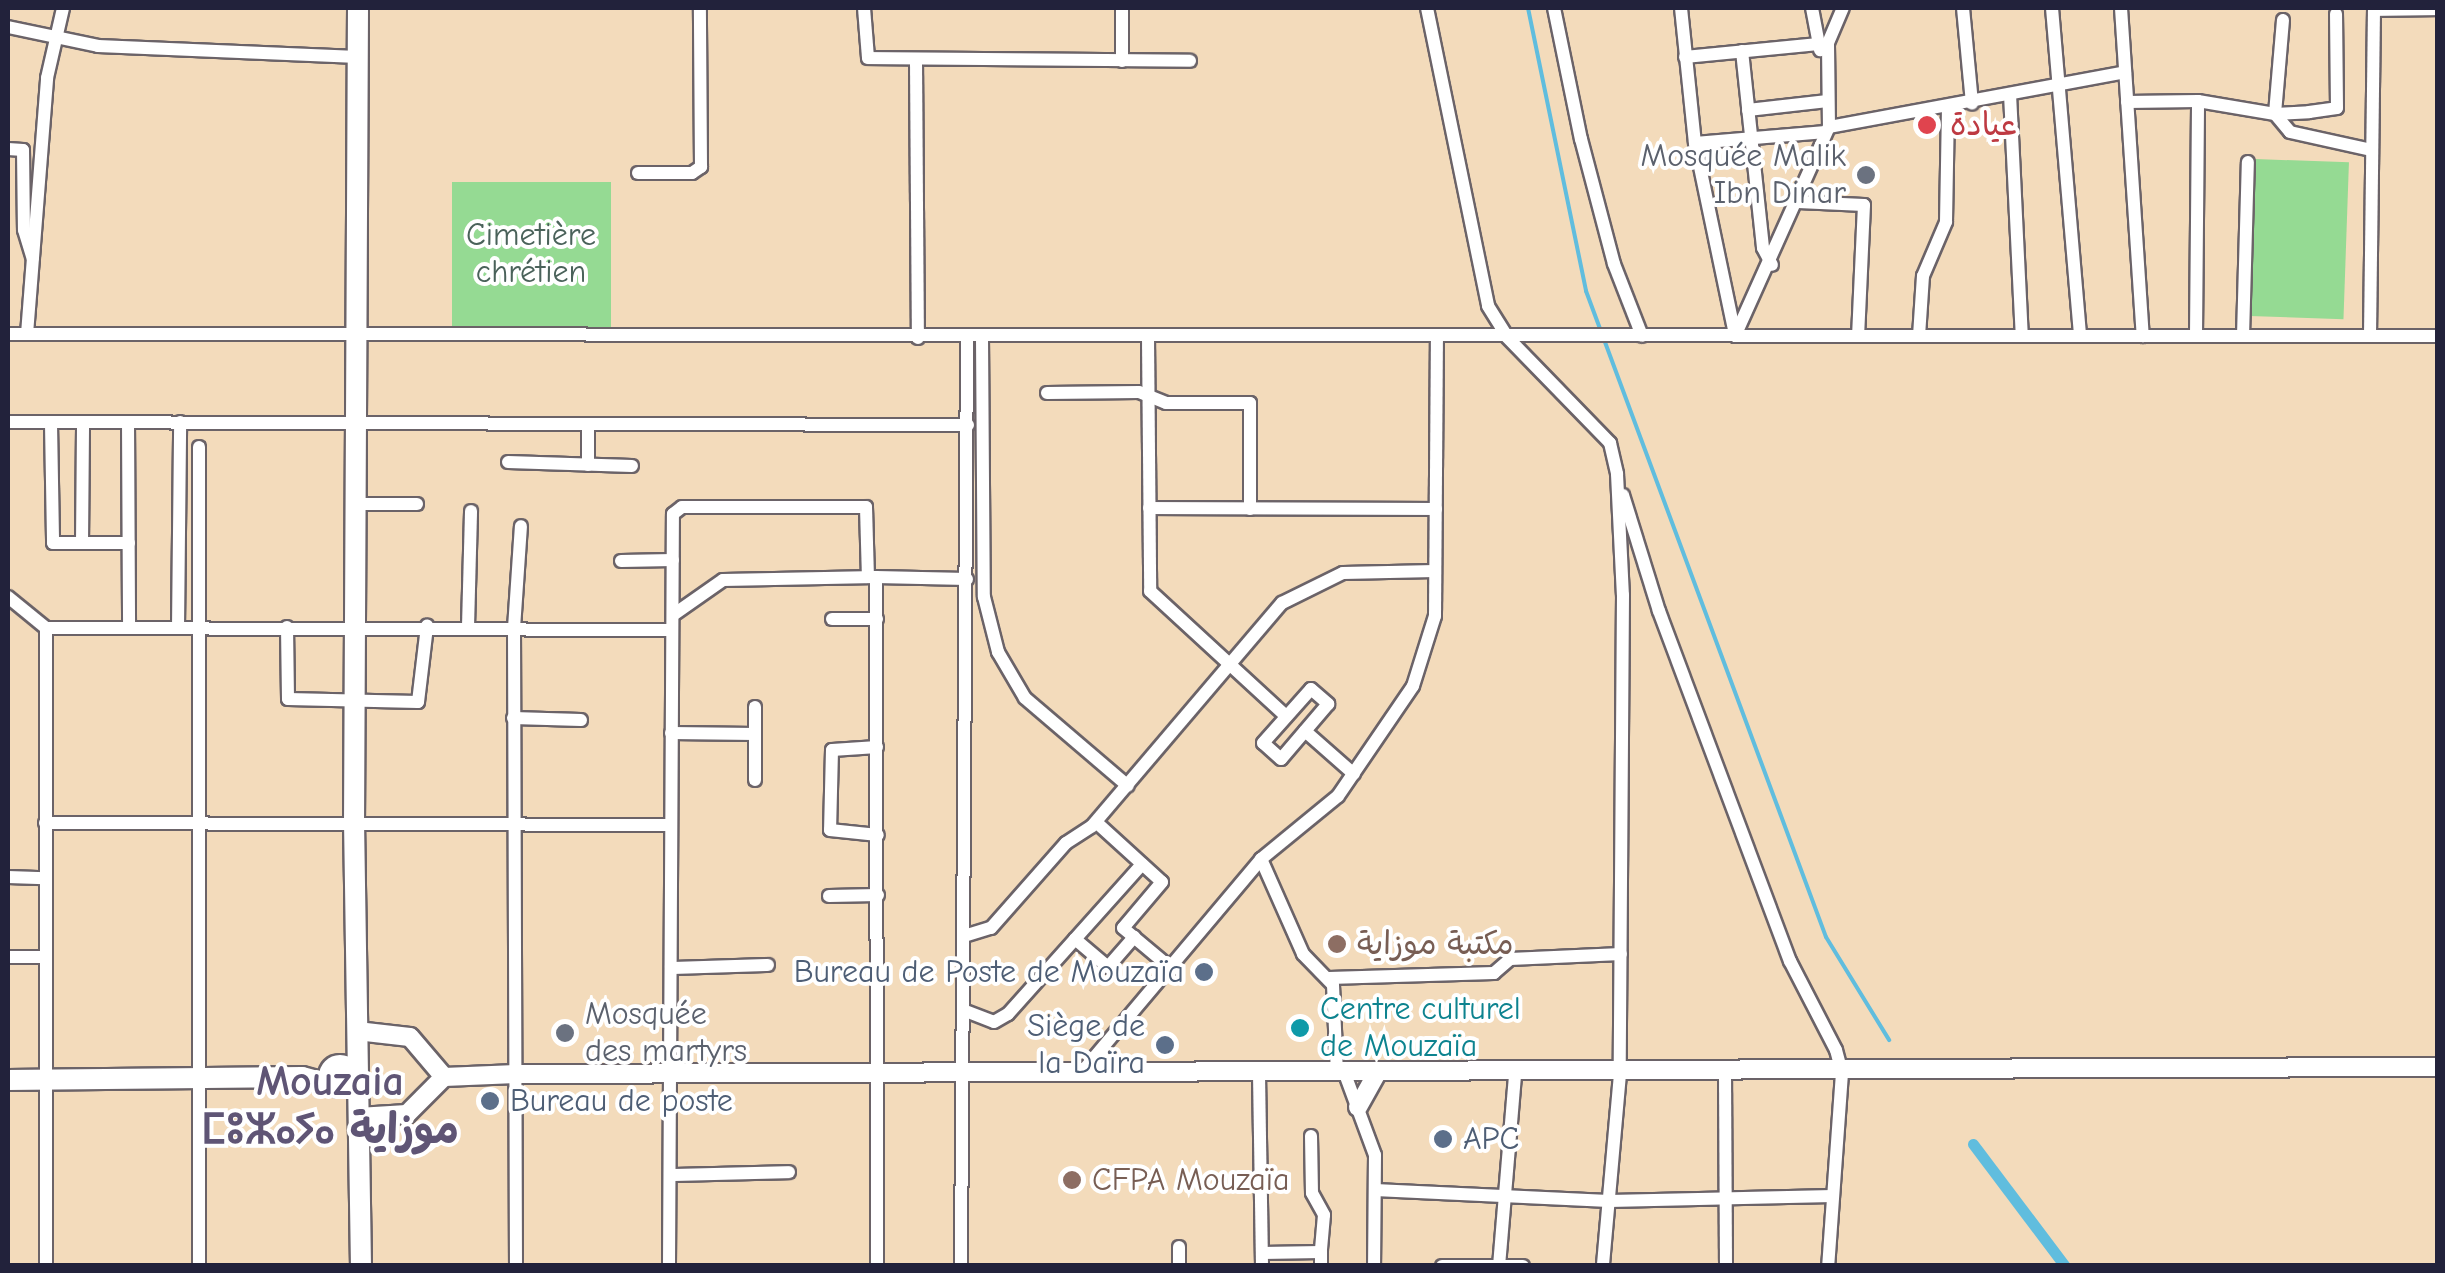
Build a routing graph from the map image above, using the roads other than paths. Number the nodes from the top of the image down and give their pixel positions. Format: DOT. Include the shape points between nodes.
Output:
graph roads {
  1 [pos="63,8"];
  2 [pos="358,8"];
  3 [pos="700,8"];
  4 [pos="864,8"];
  5 [pos="1122,8"];
  6 [pos="1427,8"];
  7 [pos="1554,8"];
  8 [pos="1680,8"];
  9 [pos="1812,8"];
  10 [pos="1842,8"];
  11 [pos="1963,8"];
  12 [pos="2052,8"];
  13 [pos="2121,8"];
  14 [pos="2438,8"];
  15 [pos="2336,14"];
  16 [pos="2282,20"];
  17 [pos="8,26"];
  18 [pos="55,39"];
  19 [pos="1818,44"];
  20 [pos="1742,51"];
  21 [pos="358,57"];
  22 [pos="1685,57"];
  23 [pos="1190,61"];
  24 [pos="916,62"];
  25 [pos="1122,62"];
  26 [pos="2125,72"];
  27 [pos="1826,77"];
  28 [pos="2060,82"];
  29 [pos="2010,94"];
  30 [pos="1828,101"];
  31 [pos="2198,101"];
  32 [pos="2127,102"];
  33 [pos="1972,104"];
  34 [pos="1948,107"];
  35 [pos="1748,110"];
  36 [pos="2274,114"];
  37 [pos="1828,130"];
  38 [pos="1749,140"];
  39 [pos="1695,143"];
  40 [pos="8,149"];
  41 [pos="2372,150"];
  42 [pos="2248,162"];
  43 [pos="638,173"];
  44 [pos="1798,202"];
  45 [pos="34,262"];
  46 [pos="1772,265"];
  47 [pos="8,334"];
  48 [pos="27,334"];
  49 [pos="357,335"];
  50 [pos="1642,336"];
  51 [pos="1735,336"];
  52 [pos="1858,336"];
  53 [pos="1919,336"];
  54 [pos="2022,336"];
  55 [pos="2080,336"];
  56 [pos="2143,336"];
  57 [pos="2196,336"];
  58 [pos="2243,336"];
  59 [pos="2370,336"];
  60 [pos="2438,336"];
  61 [pos="1507,337"];
  62 [pos="918,338"];
  63 [pos="967,338"];
  64 [pos="982,338"];
  65 [pos="1148,338"];
  66 [pos="1437,340"];
  67 [pos="1047,393"];
  68 [pos="1150,394"];
  69 [pos="8,422"];
  70 [pos="83,422"];
  71 [pos="128,422"];
  72 [pos="180,422"];
  73 [pos="357,422"];
  74 [pos="51,424"];
  75 [pos="588,424"];
  76 [pos="968,425"];
  77 [pos="200,447"];
  78 [pos="508,462"];
  79 [pos="588,464"];
  80 [pos="632,466"];
  81 [pos="1617,474"];
  82 [pos="356,504"];
  83 [pos="417,504"];
  84 [pos="1149,508"];
  85 [pos="1250,508"];
  86 [pos="1436,509"];
  87 [pos="471,511"];
  88 [pos="521,526"];
  89 [pos="82,543"];
  90 [pos="128,543"];
  91 [pos="673,560"];
  92 [pos="621,561"];
  93 [pos="1435,571"];
  94 [pos="872,577"];
  95 [pos="967,579"];
  96 [pos="8,597"];
  97 [pos="832,618"];
  98 [pos="876,618"];
  99 [pos="672,623"];
  100 [pos="355,624"];
  101 [pos="427,626"];
  102 [pos="286,627"];
  103 [pos="468,627"];
  104 [pos="46,628"];
  105 [pos="129,628"];
  106 [pos="178,628"];
  107 [pos="514,628"];
  108 [pos="198,629"];
  109 [pos="1231,667"];
  110 [pos="354,700"];
  111 [pos="754,708"];
  112 [pos="1286,716"];
  113 [pos="514,718"];
  114 [pos="581,720"];
  115 [pos="1305,731"];
  116 [pos="671,733"];
  117 [pos="755,734"];
  118 [pos="877,746"];
  119 [pos="1354,774"];
  120 [pos="755,780"];
  121 [pos="1128,786"];
  122 [pos="354,821"];
  123 [pos="198,822"];
  124 [pos="513,822"];
  125 [pos="1096,822"];
  126 [pos="45,823"];
  127 [pos="670,825"];
  128 [pos="878,835"];
  129 [pos="1261,859"];
  130 [pos="1142,864"];
  131 [pos="8,877"];
  132 [pos="45,878"];
  133 [pos="878,895"];
  134 [pos="828,896"];
  135 [pos="964,936"];
  136 [pos="1134,937"];
  137 [pos="1075,939"];
  138 [pos="1621,954"];
  139 [pos="8,957"];
  140 [pos="44,957"];
  141 [pos="768,965"];
  142 [pos="670,968"];
  143 [pos="1172,969"];
  144 [pos="1329,978"];
  145 [pos="963,1010"];
  146 [pos="357,1031"];
  147 [pos="2438,1066"];
  148 [pos="1842,1073"];
  149 [pos="516,1074"];
  150 [pos="878,1074"];
  151 [pos="964,1074"];
  152 [pos="1080,1074"];
  153 [pos="1260,1074"];
  154 [pos="1341,1074"];
  155 [pos="1376,1074"];
  156 [pos="1515,1074"];
  157 [pos="1620,1074"];
  158 [pos="1725,1074"];
  159 [pos="337,1075"];
  160 [pos="670,1075"];
  161 [pos="444,1076"];
  162 [pos="8,1080"];
  163 [pos="44,1080"];
  164 [pos="199,1080"];
  165 [pos="1358,1107"];
  166 [pos="358,1117"];
  167 [pos="1311,1136"];
  168 [pos="789,1172"];
  169 [pos="670,1175"];
  170 [pos="1375,1190"];
  171 [pos="1506,1195"];
  172 [pos="1833,1196"];
  173 [pos="1724,1199"];
  174 [pos="1609,1201"];
  175 [pos="1179,1247"];
  176 [pos="1262,1259"];
  177 [pos="1321,1259"];
  178 [pos="1499,1264"];
  179 [pos="46,1266"];
  180 [pos="199,1266"];
  181 [pos="361,1266"];
  182 [pos="516,1266"];
  183 [pos="669,1266"];
  184 [pos="877,1266"];
  185 [pos="962,1266"];
  186 [pos="1180,1266"];
  187 [pos="1374,1266"];
  188 [pos="1442,1266"];
  189 [pos="1523,1266"];
  190 [pos="1603,1266"];
  191 [pos="1726,1266"];
  192 [pos="1828,1266"];
  1 -- 18 [label="street"];
  2 -- 21 [label="main road"];
  3 -- 43 [label="street" via="701,167 692,173"];
  4 -- 24 [label="street" via="868,58"];
  5 -- 25 [label="street"];
  6 -- 61 [label="street" via="1488,306"];
  7 -- 50 [label="street" via="1614,264"];
  8 -- 22 [label="street"];
  9 -- 19 [label="street"];
  10 -- 27 [label="street" via="1828,44"];
  11 -- 33 [label="street"];
  12 -- 28 [label="street"];
  13 -- 26 [label="street"];
  14 -- 41 [label="street" via="2374,10"];
  15 -- 36 [label="street" via="2337,108"];
  16 -- 36 [label="street"];
  17 -- 18 [label="street"];
  18 -- 21 [label="street"];
  18 -- 45 [label="street" via="46,78"];
  19 -- 20 [label="street"];
  19 -- 27 [label="street"];
  20 -- 22 [label="street"];
  20 -- 35 [label="street"];
  21 -- 49 [label="main road"];
  22 -- 39 [label="street"];
  23 -- 25 [label="street"];
  24 -- 25 [label="street"];
  24 -- 62 [label="street"];
  26 -- 28 [label="street"];
  26 -- 32 [label="street"];
  27 -- 30 [label="street"];
  28 -- 29 [label="street"];
  28 -- 55 [label="street"];
  29 -- 33 [label="street"];
  29 -- 54 [label="street"];
  30 -- 35 [label="street"];
  30 -- 37 [label="street"];
  31 -- 32 [label="street"];
  31 -- 36 [label="street"];
  31 -- 57 [label="street"];
  32 -- 56 [label="street"];
  33 -- 34 [label="street"];
  34 -- 37 [label="street"];
  34 -- 53 [label="street" via="1946,222 1923,276"];
  35 -- 38 [label="street"];
  36 -- 41 [label="street" via="2290,132"];
  37 -- 38 [label="street"];
  37 -- 44 [label="street"];
  38 -- 39 [label="street"];
  38 -- 46 [label="street" via="1762,248"];
  39 -- 51 [label="street"];
  40 -- 45 [label="street" via="22,150 24,230"];
  41 -- 59 [label="street"];
  42 -- 58 [label="street"];
  44 -- 46 [label="street"];
  44 -- 52 [label="street" via="1864,205"];
  45 -- 48 [label="street"];
  46 -- 51 [label="street"];
  47 -- 48 [label="street"];
  48 -- 49 [label="street"];
  49 -- 62 [label="street"];
  49 -- 73 [label="main road"];
  50 -- 51 [label="street"];
  50 -- 61 [label="street"];
  51 -- 52 [label="street"];
  52 -- 53 [label="street"];
  53 -- 54 [label="street"];
  54 -- 55 [label="street"];
  55 -- 56 [label="street"];
  56 -- 57 [label="street"];
  57 -- 58 [label="street"];
  58 -- 59 [label="street"];
  59 -- 60 [label="street"];
  61 -- 66 [label="street"];
  61 -- 81 [label="street" via="1610,443"];
  62 -- 63 [label="street"];
  63 -- 64 [label="street"];
  63 -- 76 [label="street"];
  64 -- 65 [label="street"];
  64 -- 121 [label="street" via="983,584 998,652 1025,698"];
  65 -- 66 [label="street"];
  65 -- 68 [label="street"];
  66 -- 86 [label="street"];
  67 -- 68 [label="street"];
  68 -- 84 [label="street"];
  68 -- 85 [label="street" via="1166,403 1250,403"];
  69 -- 74 [label="street"];
  70 -- 71 [label="street"];
  70 -- 74 [label="street"];
  70 -- 89 [label="street"];
  71 -- 72 [label="street"];
  71 -- 90 [label="street"];
  72 -- 73 [label="street"];
  72 -- 106 [label="street"];
  73 -- 75 [label="street"];
  73 -- 82 [label="main road"];
  74 -- 89 [label="street" via="53,543"];
  75 -- 76 [label="street"];
  75 -- 79 [label="street"];
  76 -- 95 [label="street"];
  77 -- 108 [label="street"];
  78 -- 79 [label="street"];
  79 -- 80 [label="street"];
  81 -- 138 [label="street"];
  81 -- 148 [label="street" via="1790,961"];
  82 -- 83 [label="street"];
  82 -- 100 [label="main road"];
  84 -- 85 [label="street"];
  84 -- 109 [label="street" via="1154,600"];
  85 -- 86 [label="street"];
  86 -- 93 [label="street"];
  87 -- 103 [label="street"];
  88 -- 107 [label="street"];
  89 -- 90 [label="street"];
  90 -- 105 [label="street"];
  91 -- 92 [label="street"];
  91 -- 94 [label="street" via="673,514 682,506 866,507"];
  91 -- 99 [label="street"];
  93 -- 109 [label="street" via="1320,579 1282,604"];
  93 -- 119 [label="street" via="1425,661"];
  94 -- 95 [label="street"];
  94 -- 98 [label="street"];
  94 -- 99 [label="street" via="723,580"];
  95 -- 135 [label="street"];
  96 -- 104 [label="street"];
  97 -- 98 [label="street"];
  98 -- 118 [label="street"];
  99 -- 107 [label="street"];
  99 -- 116 [label="street"];
  100 -- 101 [label="street"];
  100 -- 102 [label="street"];
  100 -- 110 [label="main road"];
  101 -- 103 [label="street"];
  101 -- 110 [label="street" via="418,702"];
  102 -- 108 [label="street"];
  102 -- 110 [label="street" via="288,699"];
  103 -- 107 [label="street"];
  104 -- 105 [label="street"];
  104 -- 126 [label="street"];
  105 -- 106 [label="street"];
  106 -- 108 [label="street"];
  107 -- 113 [label="street"];
  108 -- 123 [label="street"];
  109 -- 112 [label="street"];
  109 -- 121 [label="street"];
  110 -- 122 [label="main road"];
  111 -- 117 [label="street"];
  112 -- 115 [label="street" via="1311,689 1328,704"];
  112 -- 115 [label="street" via="1263,743 1280,759"];
  113 -- 114 [label="street"];
  113 -- 124 [label="street"];
  115 -- 119 [label="street"];
  116 -- 117 [label="street"];
  116 -- 127 [label="street"];
  117 -- 120 [label="street"];
  118 -- 128 [label="street"];
  118 -- 128 [label="street" via="832,750 830,830"];
  119 -- 129 [label="street" via="1315,819"];
  121 -- 125 [label="street"];
  122 -- 123 [label="street"];
  122 -- 124 [label="street"];
  122 -- 146 [label="main road"];
  123 -- 126 [label="street"];
  123 -- 164 [label="street"];
  124 -- 127 [label="street"];
  124 -- 149 [label="street"];
  125 -- 130 [label="street"];
  125 -- 135 [label="street" via="1066,843 991,928"];
  126 -- 132 [label="street"];
  127 -- 142 [label="street"];
  128 -- 133 [label="street"];
  129 -- 143 [label="street"];
  129 -- 144 [label="street" via="1303,954"];
  130 -- 136 [label="street" via="1162,882 1122,928"];
  130 -- 137 [label="street"];
  131 -- 132 [label="street"];
  132 -- 140 [label="street"];
  133 -- 134 [label="street"];
  133 -- 150 [label="street"];
  135 -- 145 [label="street"];
  136 -- 137 [label="street" via="1108,968"];
  136 -- 143 [label="street"];
  137 -- 145 [label="street" via="1000,1020"];
  138 -- 144 [label="street" via="1510,959 1494,973"];
  138 -- 157 [label="street"];
  139 -- 140 [label="street"];
  140 -- 163 [label="street"];
  141 -- 142 [label="street"];
  142 -- 160 [label="street"];
  143 -- 152 [label="street"];
  144 -- 154 [label="street"];
  145 -- 151 [label="street"];
  146 -- 159 [label="main road"];
  146 -- 159 [label="main road"];
  146 -- 161 [label="main road" via="410,1038"];
  147 -- 148 [label="main road"];
  148 -- 158 [label="main road"];
  148 -- 172 [label="street"];
  149 -- 160 [label="main road"];
  149 -- 161 [label="main road"];
  149 -- 182 [label="street"];
  150 -- 151 [label="main road"];
  150 -- 160 [label="main road"];
  150 -- 184 [label="street"];
  151 -- 152 [label="main road"];
  151 -- 185 [label="street"];
  152 -- 153 [label="main road"];
  153 -- 154 [label="main road"];
  153 -- 176 [label="street"];
  154 -- 155 [label="main road"];
  154 -- 165 [label="street"];
  155 -- 156 [label="main road"];
  155 -- 165 [label="main road"];
  156 -- 157 [label="main road"];
  156 -- 171 [label="street"];
  157 -- 158 [label="main road"];
  157 -- 174 [label="street"];
  158 -- 173 [label="street"];
  159 -- 164 [label="main road"];
  159 -- 166 [label="main road"];
  159 -- 166 [label="main road"];
  160 -- 169 [label="street"];
  161 -- 166 [label="main road" via="407,1114"];
  162 -- 163 [label="main road"];
  163 -- 164 [label="main road"];
  163 -- 179 [label="street"];
  164 -- 180 [label="street"];
  165 -- 170 [label="street" via="1373,1146"];
  166 -- 181 [label="main road"];
  167 -- 177 [label="street" via="1312,1193 1324,1215"];
  168 -- 169 [label="street"];
  169 -- 183 [label="street"];
  170 -- 171 [label="street"];
  170 -- 187 [label="street"];
  171 -- 174 [label="street"];
  171 -- 178 [label="street"];
  172 -- 173 [label="street"];
  172 -- 192 [label="street"];
  173 -- 174 [label="street"];
  173 -- 191 [label="street"];
  174 -- 190 [label="street"];
  175 -- 186 [label="street"];
  176 -- 177 [label="street"];
  178 -- 188 [label="street"];
  178 -- 189 [label="street"];
}
